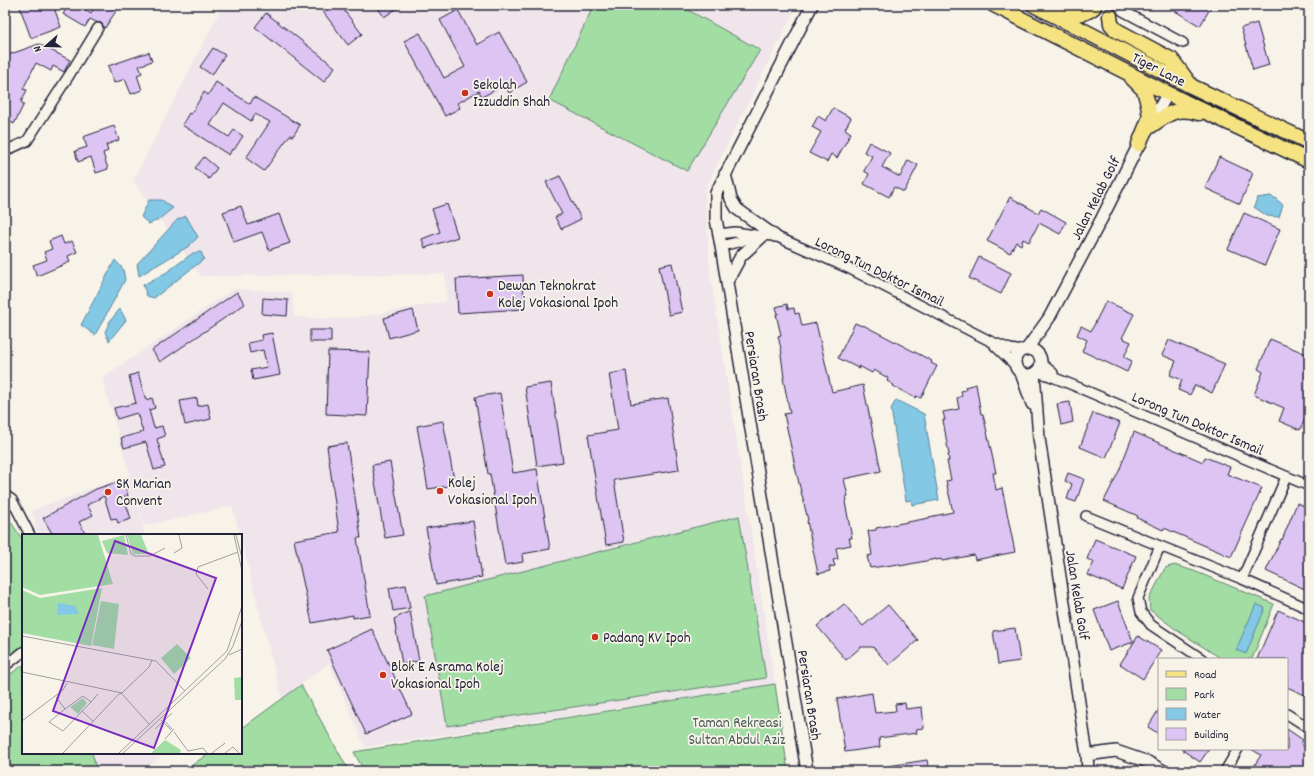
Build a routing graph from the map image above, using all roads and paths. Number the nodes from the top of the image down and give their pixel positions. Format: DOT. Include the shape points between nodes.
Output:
graph roads {
  1 [pos="812,5"];
  2 [pos="994,5"];
  3 [pos="1033,5"];
  4 [pos="1050,5"];
  5 [pos="1095,6"];
  6 [pos="1114,9"];
  7 [pos="98,28"];
  8 [pos="1183,43"];
  9 [pos="1119,68"];
  10 [pos="1191,86"];
  11 [pos="1168,93"];
  12 [pos="1221,119"];
  13 [pos="1150,127"];
  14 [pos="1309,142"];
  15 [pos="1139,144"];
  16 [pos="5,151"];
  17 [pos="1309,161"];
  18 [pos="725,174"];
  19 [pos="719,234"];
  20 [pos="765,236"];
  21 [pos="721,246"];
  22 [pos="727,282"];
  23 [pos="1049,318"];
  24 [pos="990,341"];
  25 [pos="1024,350"];
  26 [pos="1037,366"];
  27 [pos="1018,370"];
  28 [pos="1038,423"];
  29 [pos="1286,477"];
  30 [pos="1309,486"];
  31 [pos="5,495"];
  32 [pos="1086,516"];
  33 [pos="29,534"];
  34 [pos="1160,546"];
  35 [pos="1242,580"];
  36 [pos="1309,609"];
  37 [pos="22,653"];
  38 [pos="1200,658"];
  39 [pos="5,666"];
  40 [pos="1288,715"];
  41 [pos="1309,728"];
  42 [pos="1237,750"];
  43 [pos="1087,755"];
  44 [pos="807,771"];
  45 [pos="1088,771"];
  46 [pos="1164,771"];
  47 [pos="1225,771"];
  1 -- 18 [label="street, Persiaran Brash"];
  2 -- 9 [label="main road, Tiger Lane"];
  3 -- 10 [label="main road, Tiger Lane"];
  3 -- 11 [label="main road" via="1036,14 1154,76"];
  4 -- 5 [label="main road" via="1076,14 1083,14"];
  6 -- 8 [label="street" via="1123,11"];
  6 -- 10 [label="main road" via="1111,24 1116,30 1172,60"];
  7 -- 16 [label="street" via="27,141"];
  9 -- 11 [label="main road, Tiger Lane"];
  9 -- 15 [label="main road" via="1144,90 1148,104 1150,117"];
  10 -- 14 [label="main road, Tiger Lane"];
  11 -- 12 [label="main road, Tiger Lane"];
  11 -- 13 [label="street, Jalan Kelab Golf"];
  12 -- 13 [label="main road" via="1193,111 1170,112"];
  12 -- 17 [label="main road, Tiger Lane"];
  13 -- 15 [label="street, Jalan Kelab Golf"];
  15 -- 23 [label="street, Jalan Kelab Golf"];
  18 -- 19 [label="street, Persiaran Brash" via="716,193"];
  18 -- 20 [label="street" via="731,199"];
  19 -- 20 [label="street, Lorong Tun Doktor Ismail" via="735,232"];
  19 -- 21 [label="street, Persiaran Brash"];
  20 -- 21 [label="street"];
  20 -- 22 [label="street" via="741,256"];
  20 -- 24 [label="street, Lorong Tun Doktor Ismail" via="850,269"];
  21 -- 22 [label="street, Persiaran Brash"];
  22 -- 44 [label="street, Persiaran Brash"];
  23 -- 25 [label="street, Jalan Kelab Golf"];
  23 -- 26 [label="street, Jalan Kelab Golf"];
  24 -- 25 [label="street, Lorong Tun Doktor Ismail" via="1010,349"];
  24 -- 27 [label="street, Lorong Tun Doktor Ismail"];
  25 -- 26 [label="street" via="1035,352"];
  25 -- 27 [label="street" via="1016,357"];
  26 -- 27 [label="street" via="1025,375"];
  26 -- 28 [label="street, Jalan Kelab Golf"];
  26 -- 29 [label="street, Lorong Tun Doktor Ismail" via="1076,386"];
  27 -- 28 [label="street, Jalan Kelab Golf" via="1027,386"];
  28 -- 43 [label="street, Jalan Kelab Golf"];
  29 -- 30 [label="street, Lorong Tun Doktor Ismail"];
  29 -- 35 [label="street"];
  31 -- 33 [label="street" via="12,500"];
  32 -- 34 [label="street"];
  34 -- 35 [label="street"];
  34 -- 38 [label="street" via="1138,598 1141,612 1151,625"];
  35 -- 36 [label="street"];
  37 -- 39 [label="street"];
  40 -- 41 [label="street"];
  42 -- 47 [label="street"];
  43 -- 45 [label="street, Jalan Kelab Golf"];
  43 -- 46 [label="street" via="1116,751 1148,762"];
}
